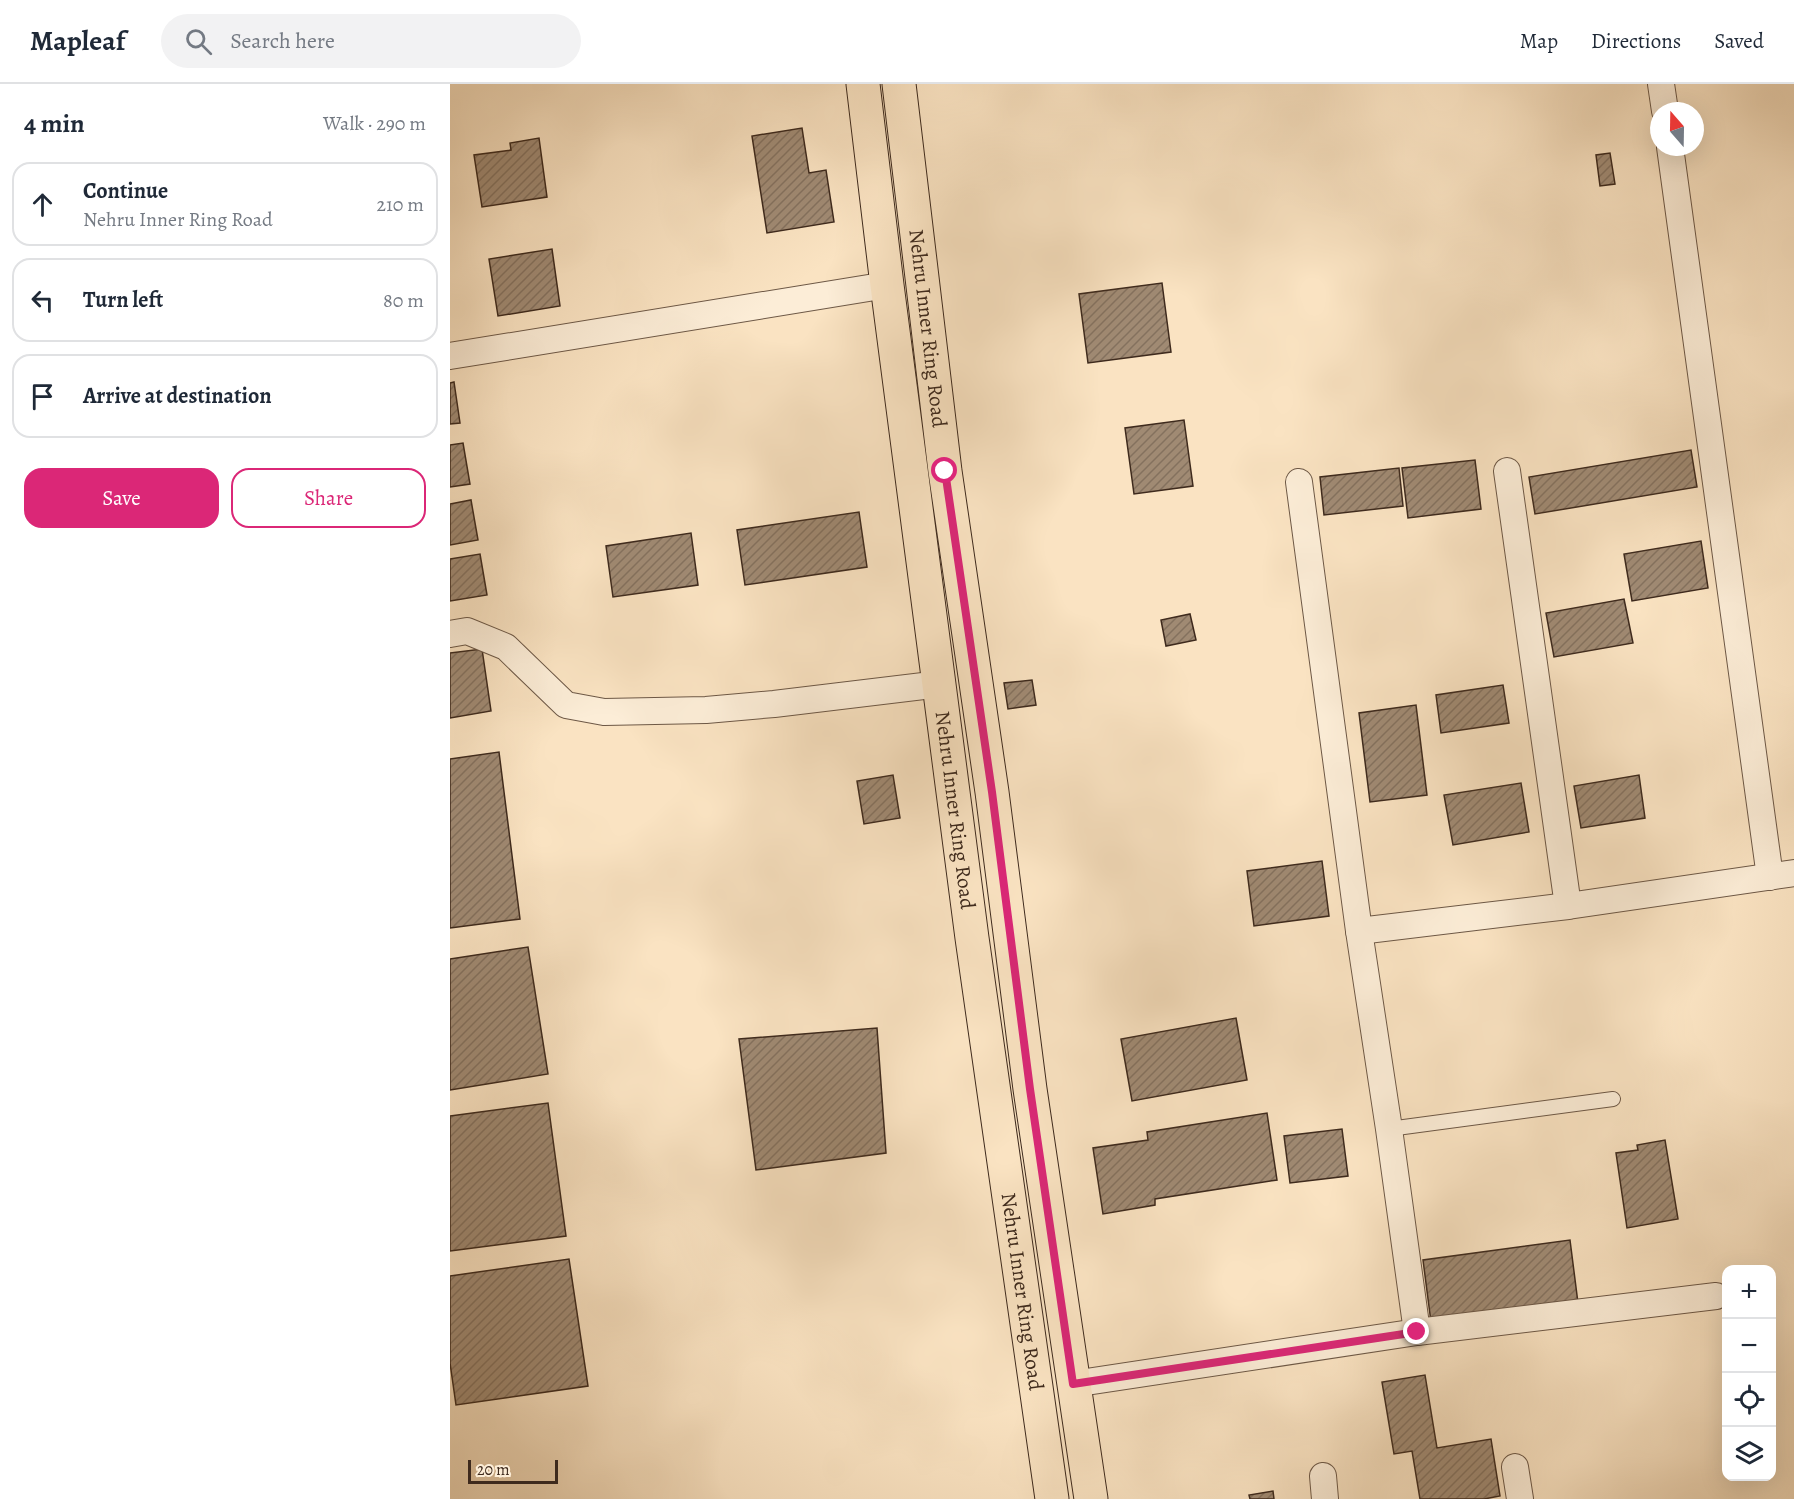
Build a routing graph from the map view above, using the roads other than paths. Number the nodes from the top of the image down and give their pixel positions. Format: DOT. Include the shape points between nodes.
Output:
graph roads {
  1 [pos="862,84"];
  2 [pos="899,84"];
  3 [pos="1661,84"];
  4 [pos="1664,102"];
  5 [pos="1671,156"];
  6 [pos="887,285"];
  7 [pos="450,356"];
  8 [pos="1507,471"];
  9 [pos="1299,482"];
  10 [pos="450,634"];
  11 [pos="939,684"];
  12 [pos="1782,875"];
  13 [pos="1568,906"];
  14 [pos="1359,931"];
  15 [pos="1613,1099"];
  16 [pos="1389,1129"];
  17 [pos="1716,1296"];
  18 [pos="1417,1332"];
  19 [pos="1073,1384"];
  20 [pos="1515,1467"];
  21 [pos="1052,1499"];
  22 [pos="1091,1499"];
  23 [pos="1520,1499"];
  1 -- 6 [label="main road, Nehru Inner Ring Road"];
  2 -- 19 [label="main road, Nehru Inner Ring Road" via="945,471"];
  3 -- 4 [label="street"];
  5 -- 12 [label="street"];
  6 -- 7 [label="street"];
  6 -- 11 [label="main road, Nehru Inner Ring Road"];
  8 -- 13 [label="street"];
  9 -- 14 [label="street"];
  10 -- 11 [label="street" via="467,631 506,647 566,705 604,712 706,710"];
  11 -- 21 [label="main road, Nehru Inner Ring Road"];
  12 -- 13 [label="street"];
  13 -- 14 [label="street"];
  14 -- 16 [label="street"];
  15 -- 16 [label="lane"];
  16 -- 18 [label="street"];
  17 -- 18 [label="street"];
  18 -- 19 [label="street"];
  19 -- 22 [label="main road, Nehru Inner Ring Road"];
  20 -- 23 [label="street"];
}
